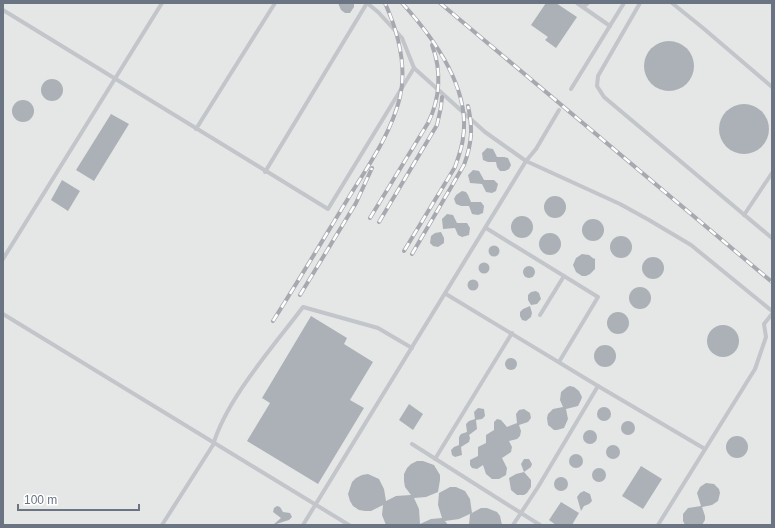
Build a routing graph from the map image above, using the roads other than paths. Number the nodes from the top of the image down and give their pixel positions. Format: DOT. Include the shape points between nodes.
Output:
graph roads {
  1 [pos="162,3"];
  2 [pos="275,3"];
  3 [pos="367,3"];
  4 [pos="577,3"];
  5 [pos="588,3"];
  6 [pos="624,3"];
  7 [pos="640,3"];
  8 [pos="672,3"];
  9 [pos="583,7"];
  10 [pos="3,10"];
  11 [pos="610,26"];
  12 [pos="414,68"];
  13 [pos="114,79"];
  14 [pos="772,87"];
  15 [pos="571,89"];
  16 [pos="559,110"];
  17 [pos="196,129"];
  18 [pos="526,162"];
  19 [pos="265,172"];
  20 [pos="772,173"];
  21 [pos="744,215"];
  22 [pos="486,228"];
  23 [pos="772,238"];
  24 [pos="3,259"];
  25 [pos="564,276"];
  26 [pos="446,294"];
  27 [pos="772,311"];
  28 [pos="3,314"];
  29 [pos="772,314"];
  30 [pos="540,315"];
  31 [pos="512,333"];
  32 [pos="412,348"];
  33 [pos="559,362"];
  34 [pos="598,386"];
  35 [pos="214,443"];
  36 [pos="412,444"];
  37 [pos="705,449"];
  38 [pos="435,459"];
  39 [pos="315,505"];
  40 [pos="520,513"];
  41 [pos="162,525"];
  42 [pos="303,525"];
  43 [pos="349,525"];
  44 [pos="513,525"];
  45 [pos="540,525"];
  46 [pos="658,525"];
  1 -- 13 [label="lane"];
  2 -- 17 [label="lane"];
  3 -- 12 [label="lane" via="402,38"];
  3 -- 19 [label="lane"];
  4 -- 9 [label="lane"];
  5 -- 9 [label="lane"];
  6 -- 11 [label="lane"];
  7 -- 21 [label="lane" via="598,76 597,86 604,97"];
  8 -- 14 [label="lane"];
  9 -- 11 [label="lane"];
  10 -- 13 [label="lane"];
  11 -- 15 [label="lane"];
  12 -- 18 [label="lane" via="485,132"];
  12 -- 19 [label="lane" via="328,209"];
  13 -- 17 [label="lane"];
  13 -- 24 [label="lane"];
  16 -- 18 [label="lane"];
  17 -- 19 [label="lane"];
  18 -- 22 [label="lane"];
  18 -- 27 [label="lane" via="620,204 691,245"];
  20 -- 21 [label="lane"];
  21 -- 23 [label="lane"];
  22 -- 25 [label="lane"];
  22 -- 26 [label="lane"];
  25 -- 30 [label="lane"];
  25 -- 33 [label="lane" via="598,297"];
  26 -- 31 [label="lane"];
  26 -- 32 [label="lane"];
  28 -- 35 [label="lane"];
  29 -- 37 [label="lane" via="764,324 766,337 755,369"];
  31 -- 33 [label="lane"];
  31 -- 38 [label="lane"];
  32 -- 35 [label="lane" via="378,328 303,307 244,385 217,431"];
  32 -- 39 [label="lane"];
  33 -- 34 [label="lane"];
  34 -- 37 [label="lane"];
  34 -- 40 [label="lane"];
  35 -- 39 [label="lane"];
  35 -- 41 [label="lane"];
  36 -- 38 [label="lane"];
  37 -- 46 [label="lane"];
  38 -- 40 [label="lane"];
  39 -- 42 [label="lane"];
  39 -- 43 [label="lane"];
  40 -- 44 [label="lane"];
  40 -- 45 [label="lane"];
}
